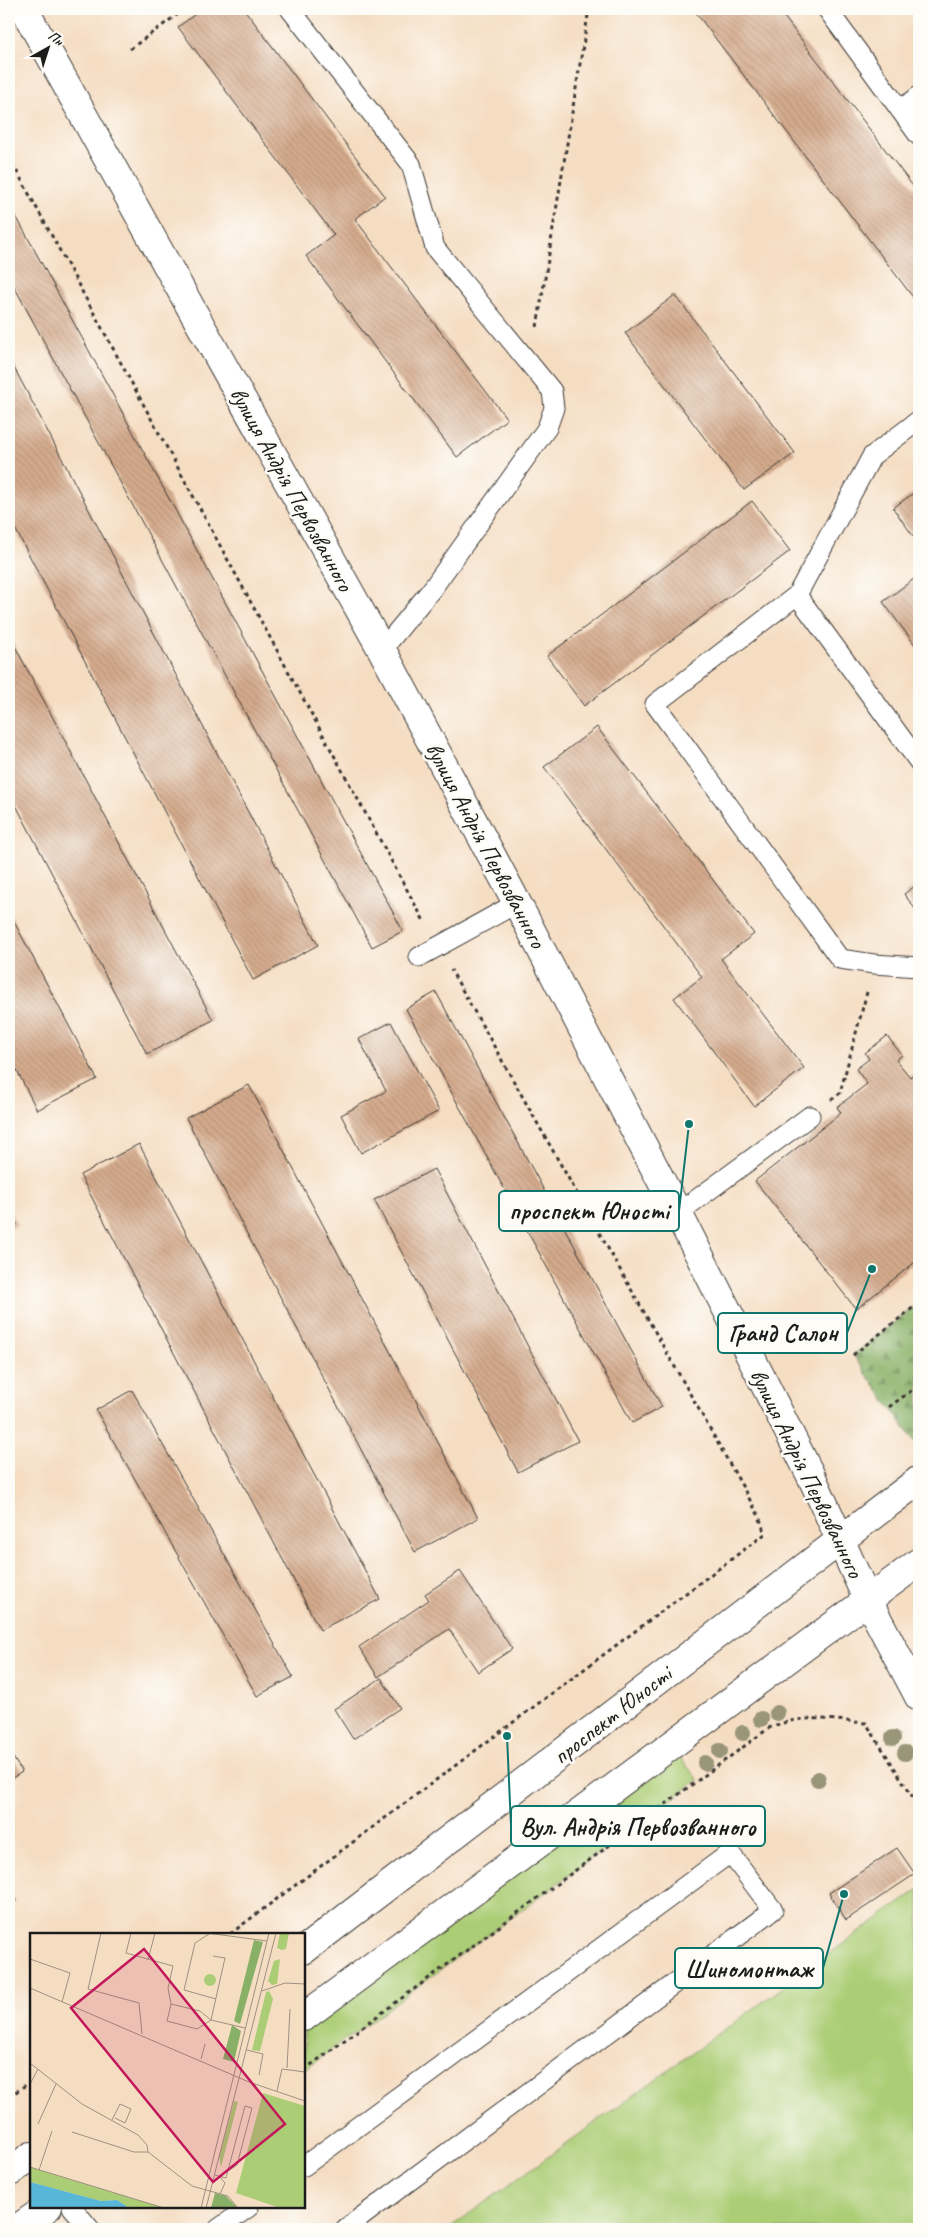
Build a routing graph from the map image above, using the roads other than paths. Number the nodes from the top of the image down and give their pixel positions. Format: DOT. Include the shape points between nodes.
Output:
graph roads {
  1 [pos="24,9"];
  2 [pos="290,9"];
  3 [pos="827,9"];
  4 [pos="919,96"];
  5 [pos="900,110"];
  6 [pos="919,136"];
  7 [pos="919,420"];
  8 [pos="797,596"];
  9 [pos="382,650"];
  10 [pos="919,762"];
  11 [pos="518,903"];
  12 [pos="419,957"];
  13 [pos="919,967"];
  14 [pos="810,1116"];
  15 [pos="678,1213"];
  16 [pos="919,1480"];
  17 [pos="840,1542"];
  18 [pos="919,1562"];
  19 [pos="868,1601"];
  20 [pos="919,1697"];
  21 [pos="305,1949"];
  22 [pos="305,2017"];
  23 [pos="30,2157"];
  24 [pos="305,2165"];
  25 [pos="9,2174"];
  26 [pos="47,2208"];
  27 [pos="73,2208"];
  28 [pos="248,2208"];
  29 [pos="18,2229"];
  30 [pos="89,2229"];
  31 [pos="218,2229"];
  32 [pos="346,2229"];
  1 -- 9 [label="street, вулиця Андрія Первозванного"];
  2 -- 9 [label="lane" via="411,164 436,248 552,391 554,408 547,428 432,589"];
  3 -- 5 [label="lane"];
  4 -- 5 [label="lane"];
  5 -- 6 [label="lane"];
  7 -- 8 [label="lane" via="872,456"];
  8 -- 10 [label="lane"];
  8 -- 13 [label="lane" via="655,704 840,959"];
  9 -- 11 [label="street, вулиця Андрія Первозванного"];
  11 -- 12 [label="lane"];
  11 -- 15 [label="street, вулиця Андрія Первозванного"];
  14 -- 15 [label="lane"];
  15 -- 17 [label="street, вулиця Андрія Первозванного" via="805,1464"];
  16 -- 17 [label="street, проспект Юності"];
  17 -- 19 [label="street, вулиця Андрія Первозванного"];
  17 -- 21 [label="street, проспект Юності"];
  18 -- 19 [label="street"];
  19 -- 20 [label="street, вулиця Андрія Первозванного"];
  19 -- 22 [label="street"];
  23 -- 25 [label="street"];
  24 -- 32 [label="lane" via="730,1853 772,1910"];
  26 -- 29 [label="street"];
  27 -- 30 [label="lane"];
  28 -- 31 [label="lane"];
}
